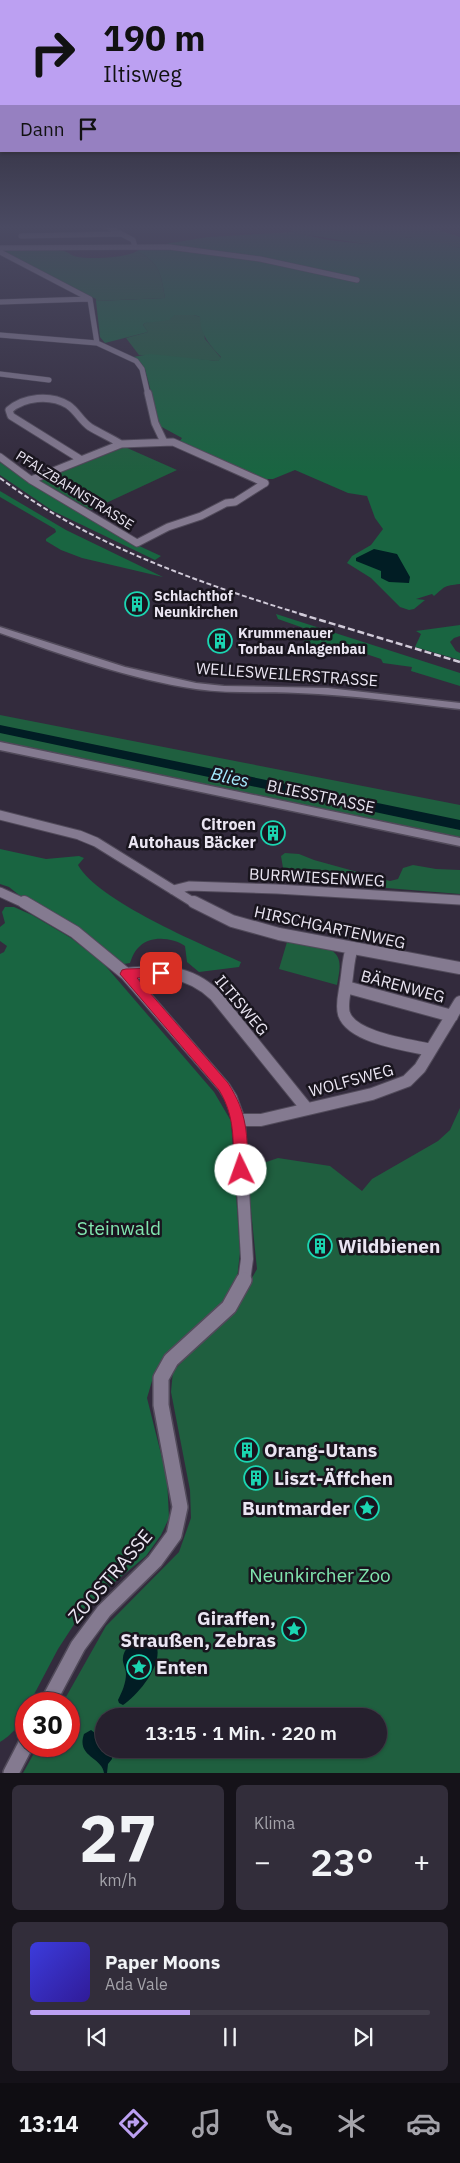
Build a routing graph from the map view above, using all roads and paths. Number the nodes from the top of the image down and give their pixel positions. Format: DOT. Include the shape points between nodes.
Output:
graph roads {
  1 [pos="93,308"];
  2 [pos="0,335"];
  3 [pos="98,343"];
  4 [pos="0,374"];
  5 [pos="49,380"];
  6 [pos="158,430"];
  7 [pos="164,442"];
  8 [pos="173,442"];
  9 [pos="121,444"];
  10 [pos="0,457"];
  11 [pos="80,460"];
  12 [pos="32,480"];
  13 [pos="0,630"];
  14 [pos="460,706"];
  15 [pos="0,746"];
  16 [pos="0,815"];
  17 [pos="460,842"];
  18 [pos="173,890"];
  19 [pos="0,892"];
  20 [pos="460,900"];
  21 [pos="352,948"];
  22 [pos="460,968"];
  23 [pos="126,974"];
  24 [pos="346,987"];
  25 [pos="460,1002"];
  26 [pos="452,1016"];
  27 [pos="431,1050"];
  28 [pos="306,1109"];
  29 [pos="239,1120"];
  30 [pos="53,1692"];
  31 [pos="19,1757"];
  32 [pos="11,1773"];
  1 -- 3 [label="street"];
  2 -- 3 [label="street"];
  3 -- 6 [label="street" via="140,364"];
  4 -- 5 [label="street"];
  6 -- 7 [label="street"];
  6 -- 8 [label="street" via="174,436"];
  7 -- 8 [label="street"];
  7 -- 9 [label="street"];
  8 -- 12 [label="street, PFALZBAHNSTRASSE" via="265,482 235,502 168,527 137,543"];
  9 -- 11 [label="street"];
  9 -- 11 [label="street" via="90,427 69,406 60,402 33,399 16,404 9,410 11,416"];
  10 -- 12 [label="street, PFALZBAHNSTRASSE"];
  11 -- 12 [label="street"];
  13 -- 14 [label="street, WELLESWEILERSTRASSE" via="72,655 196,686 310,690"];
  15 -- 17 [label="street, BLIESSTRASSE"];
  16 -- 18 [label="street, HIRSCHGARTENWEG" via="96,842"];
  18 -- 20 [label="street, BURRWIESENWEG" via="189,886 247,888"];
  18 -- 21 [label="street, HIRSCHGARTENWEG" via="232,921"];
  19 -- 23 [label="street, ZOOSTRASSE" via="74,932"];
  21 -- 22 [label="street, HIRSCHGARTENWEG"];
  21 -- 24 [label="street"];
  23 -- 28 [label="street, ILTISWEG" via="174,973 199,980 215,995"];
  23 -- 29 [label="street, ZOOSTRASSE" via="224,1086"];
  24 -- 26 [label="street, BÄRENWEG"];
  24 -- 27 [label="street" via="344,1014 355,1027 367,1034"];
  25 -- 26 [label="street, WOLFSWEG"];
  26 -- 27 [label="street, WOLFSWEG"];
  27 -- 28 [label="street, WOLFSWEG" via="407,1082 372,1094"];
  28 -- 29 [label="street, WOLFSWEG" via="260,1120"];
  29 -- 30 [label="street, ZOOSTRASSE" via="247,1259 243,1284 229,1307 171,1360 161,1378 161,1405 180,1507 174,1535 155,1561 104,1611 78,1646"];
  31 -- 32 [label="street"];
}
